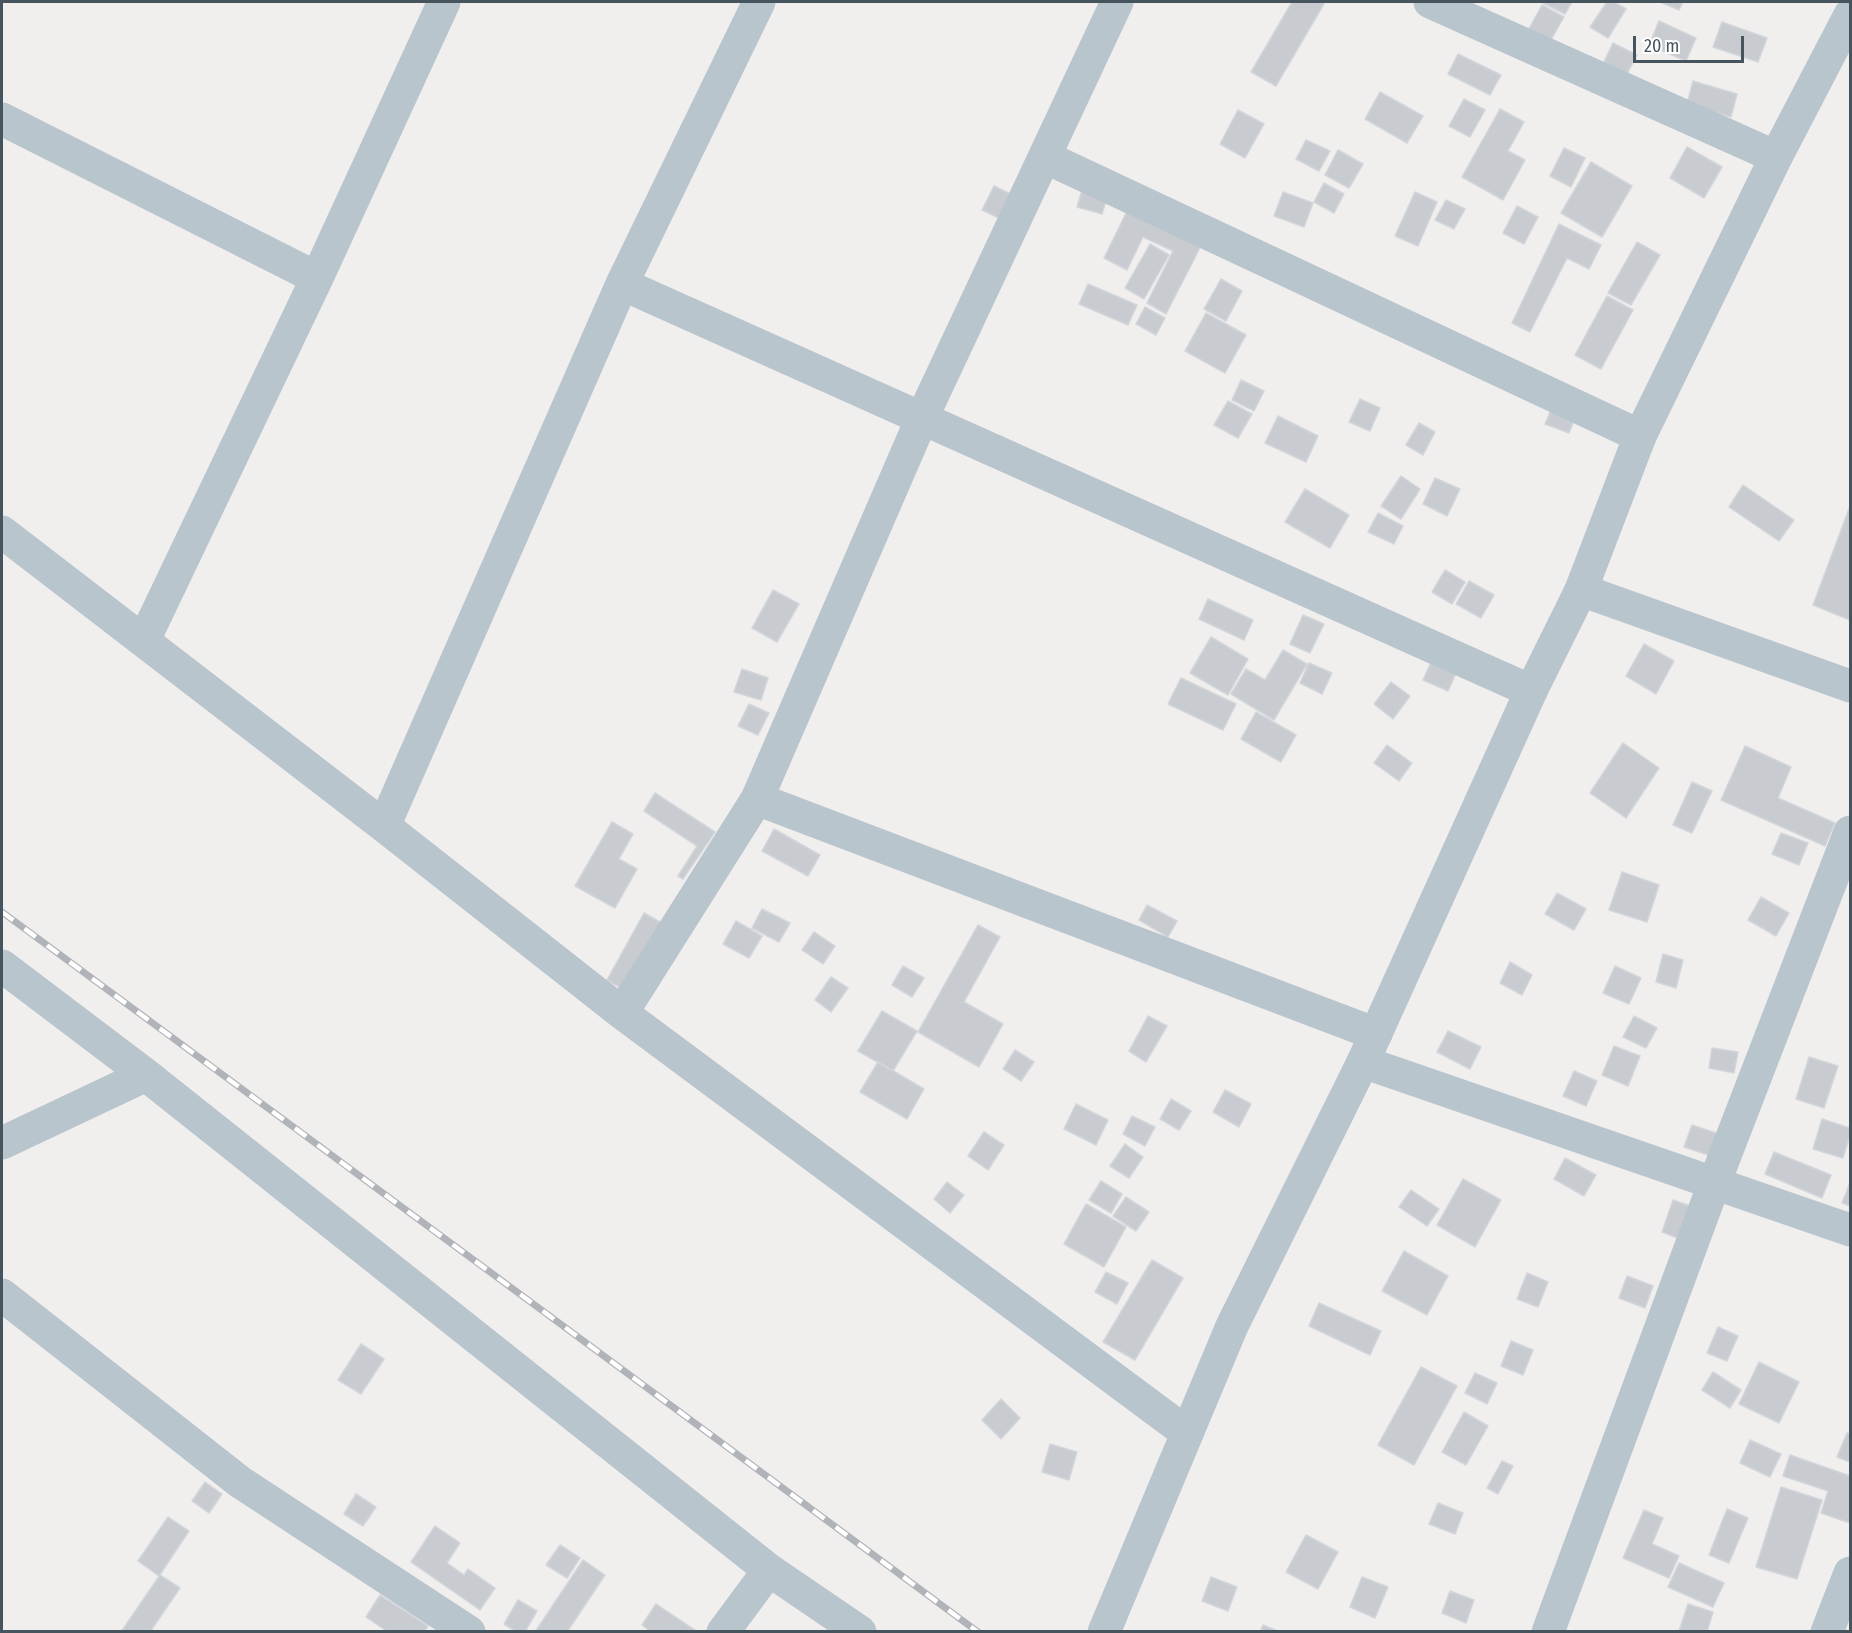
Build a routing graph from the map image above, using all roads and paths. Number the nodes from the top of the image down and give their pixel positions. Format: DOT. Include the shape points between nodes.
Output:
graph roads {
  1 [pos="444,2"];
  2 [pos="759,2"];
  3 [pos="1117,2"];
  4 [pos="1430,2"];
  5 [pos="1482,12"];
  6 [pos="1851,15"];
  7 [pos="2,119"];
  8 [pos="1045,157"];
  9 [pos="1776,157"];
  10 [pos="317,278"];
  11 [pos="622,284"];
  12 [pos="922,418"];
  13 [pos="1640,436"];
  14 [pos="2,532"];
  15 [pos="1581,590"];
  16 [pos="144,640"];
  17 [pos="1851,686"];
  18 [pos="1531,691"];
  19 [pos="757,799"];
  20 [pos="384,826"];
  21 [pos="1851,832"];
  22 [pos="2,966"];
  23 [pos="622,1013"];
  24 [pos="1370,1048"];
  25 [pos="146,1075"];
  26 [pos="2,1143"];
  27 [pos="1714,1184"];
  28 [pos="1851,1230"];
  29 [pos="2,1295"];
  30 [pos="1187,1433"];
  31 [pos="769,1570"];
  32 [pos="1851,1573"];
  33 [pos="469,1632"];
  34 [pos="723,1632"];
  35 [pos="860,1632"];
  36 [pos="1104,1632"];
  37 [pos="1548,1632"];
  38 [pos="1827,1632"];
  1 -- 10 [label="street"];
  2 -- 11 [label="street"];
  3 -- 8 [label="street"];
  4 -- 5 [label="street"];
  5 -- 9 [label="street"];
  6 -- 9 [label="street"];
  7 -- 10 [label="street"];
  8 -- 12 [label="street"];
  8 -- 13 [label="street"];
  9 -- 13 [label="street"];
  10 -- 16 [label="street"];
  11 -- 12 [label="street"];
  11 -- 20 [label="street"];
  12 -- 18 [label="street"];
  12 -- 19 [label="street"];
  13 -- 15 [label="street"];
  14 -- 16 [label="street"];
  15 -- 17 [label="street"];
  15 -- 18 [label="street"];
  16 -- 20 [label="street"];
  18 -- 24 [label="street"];
  19 -- 23 [label="street"];
  19 -- 24 [label="street"];
  20 -- 23 [label="street"];
  21 -- 27 [label="street"];
  22 -- 25 [label="street"];
  23 -- 30 [label="street"];
  24 -- 27 [label="street"];
  24 -- 30 [label="street" via="1232,1326"];
  25 -- 26 [label="street"];
  25 -- 31 [label="street"];
  27 -- 28 [label="street"];
  27 -- 37 [label="street"];
  29 -- 33 [label="street" via="240,1482"];
  30 -- 36 [label="street"];
  31 -- 34 [label="street"];
  31 -- 35 [label="street"];
  32 -- 38 [label="street"];
}
